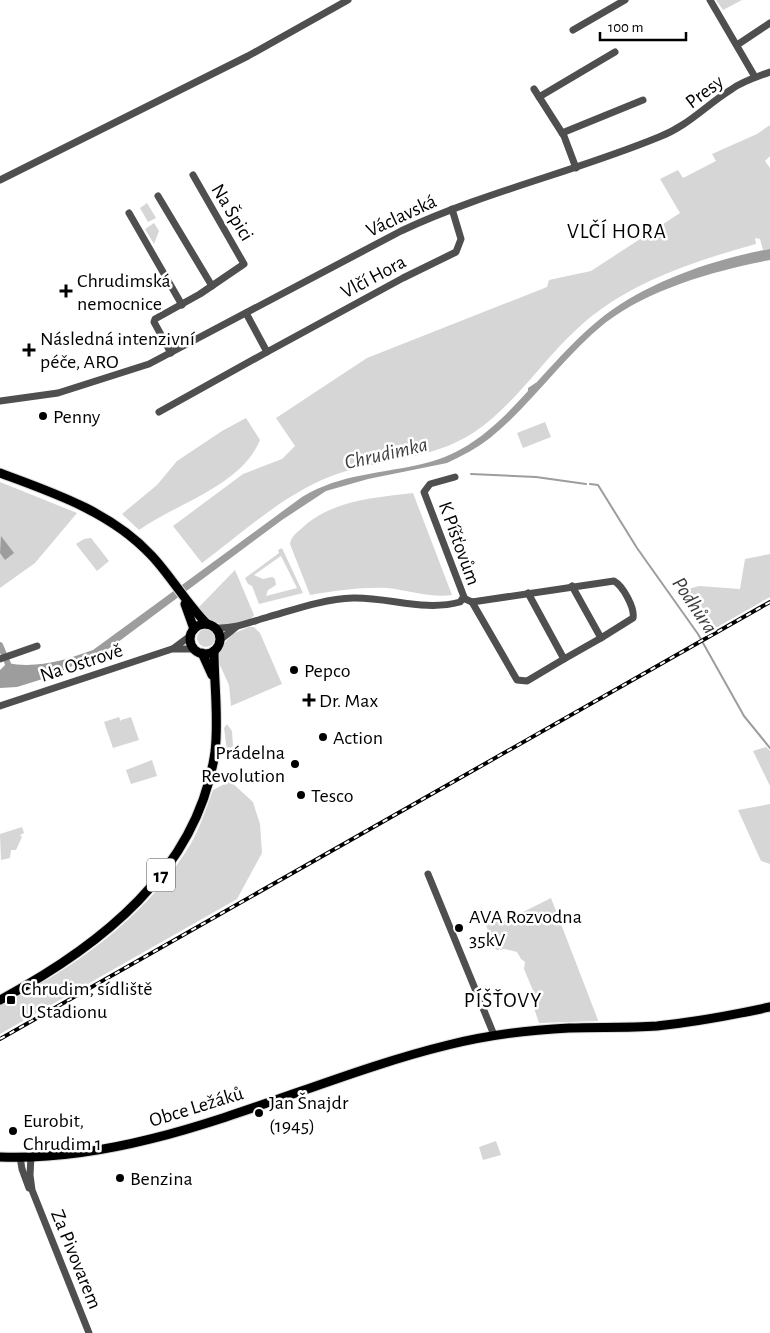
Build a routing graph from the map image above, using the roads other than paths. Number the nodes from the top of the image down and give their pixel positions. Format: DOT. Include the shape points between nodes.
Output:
graph roads {
  1 [pos="348,0"];
  2 [pos="624,0"];
  3 [pos="710,0"];
  4 [pos="770,23"];
  5 [pos="573,30"];
  6 [pos="737,45"];
  7 [pos="616,52"];
  8 [pos="770,72"];
  9 [pos="755,77"];
  10 [pos="534,89"];
  11 [pos="539,97"];
  12 [pos="643,100"];
  13 [pos="562,133"];
  14 [pos="659,138"];
  15 [pos="576,168"];
  16 [pos="193,175"];
  17 [pos="0,180"];
  18 [pos="158,196"];
  19 [pos="452,210"];
  20 [pos="129,213"];
  21 [pos="212,286"];
  22 [pos="182,305"];
  23 [pos="246,313"];
  24 [pos="267,352"];
  25 [pos="172,353"];
  26 [pos="0,401"];
  27 [pos="158,412"];
  28 [pos="0,473"];
  29 [pos="455,477"];
  30 [pos="0,478"];
  31 [pos="121,529"];
  32 [pos="572,586"];
  33 [pos="528,593"];
  34 [pos="463,598"];
  35 [pos="472,602"];
  36 [pos="188,605"];
  37 [pos="207,624"];
  38 [pos="237,627"];
  39 [pos="216,628"];
  40 [pos="192,633"];
  41 [pos="601,638"];
  42 [pos="220,640"];
  43 [pos="37,646"];
  44 [pos="172,649"];
  45 [pos="198,651"];
  46 [pos="214,651"];
  47 [pos="3,657"];
  48 [pos="564,660"];
  49 [pos="215,683"];
  50 [pos="0,706"];
  51 [pos="428,874"];
  52 [pos="0,1000"];
  53 [pos="770,1007"];
  54 [pos="494,1036"];
  55 [pos="32,1156"];
  56 [pos="0,1157"];
  57 [pos="20,1157"];
  58 [pos="34,1196"];
  59 [pos="89,1333"];
  1 -- 17 [label="street" via="248,56"];
  2 -- 5 [label="street"];
  3 -- 6 [label="street"];
  4 -- 6 [label="street"];
  6 -- 9 [label="street"];
  7 -- 11 [label="street"];
  8 -- 9 [label="street, Presy"];
  9 -- 14 [label="street, Presy" via="731,89 684,126"];
  10 -- 11 [label="street"];
  11 -- 13 [label="street"];
  12 -- 13 [label="street"];
  13 -- 15 [label="street"];
  14 -- 15 [label="street, Václavská"];
  15 -- 19 [label="street, Václavská"];
  16 -- 21 [label="street, Na Špici" via="244,265"];
  18 -- 21 [label="street"];
  19 -- 23 [label="street, Václavská" via="401,231"];
  19 -- 24 [label="street, Vlčí Hora" via="461,239 456,252"];
  20 -- 22 [label="street"];
  21 -- 22 [label="street"];
  22 -- 25 [label="street" via="154,320"];
  23 -- 24 [label="street"];
  23 -- 25 [label="street, Václavská"];
  24 -- 27 [label="street, Vlčí Hora"];
  25 -- 26 [label="street, Václavská" via="137,369 58,393"];
  28 -- 31 [label="main road, 17" via="75,502"];
  29 -- 34 [label="street, K Píšťovům" via="430,484 424,492"];
  30 -- 31 [label="main road, 17"];
  31 -- 36 [label="main road, 17" via="151,554"];
  32 -- 33 [label="street"];
  32 -- 41 [label="street"];
  32 -- 41 [label="street" via="609,580 618,584 633,610 633,618"];
  33 -- 35 [label="street"];
  33 -- 48 [label="street"];
  34 -- 35 [label="street"];
  34 -- 38 [label="street, K Píšťovům" via="457,603 431,605 354,598 302,607"];
  35 -- 48 [label="street" via="517,680 527,681"];
  36 -- 37 [label="main road, 17"];
  36 -- 40 [label="main road, 17"];
  37 -- 39 [label="main road, 17"];
  37 -- 40 [label="main road"];
  38 -- 39 [label="street"];
  38 -- 42 [label="street"];
  39 -- 42 [label="main road"];
  40 -- 44 [label="street, Na Ostrově"];
  40 -- 45 [label="main road, 17"];
  41 -- 48 [label="street"];
  42 -- 46 [label="main road"];
  43 -- 47 [label="street"];
  44 -- 45 [label="street, Na Ostrově"];
  44 -- 50 [label="street, Na Ostrově"];
  45 -- 46 [label="main road"];
  45 -- 49 [label="main road, 17"];
  46 -- 49 [label="main road, 17"];
  49 -- 52 [label="main road, 17" via="217,724 211,772 197,815 176,855 148,892 107,931 44,976"];
  51 -- 54 [label="street"];
  53 -- 54 [label="main road, Obce Ležáků" via="655,1026 551,1029"];
  54 -- 55 [label="main road, Obce Ležáků" via="403,1057 144,1140 100,1150"];
  55 -- 57 [label="main road, Obce Ležáků"];
  55 -- 58 [label="street, Za Pivovarem" via="30,1175"];
  56 -- 57 [label="main road, Obce Ležáků"];
  57 -- 58 [label="street, Za Pivovarem" via="23,1175"];
  58 -- 59 [label="street, Za Pivovarem"];
}
